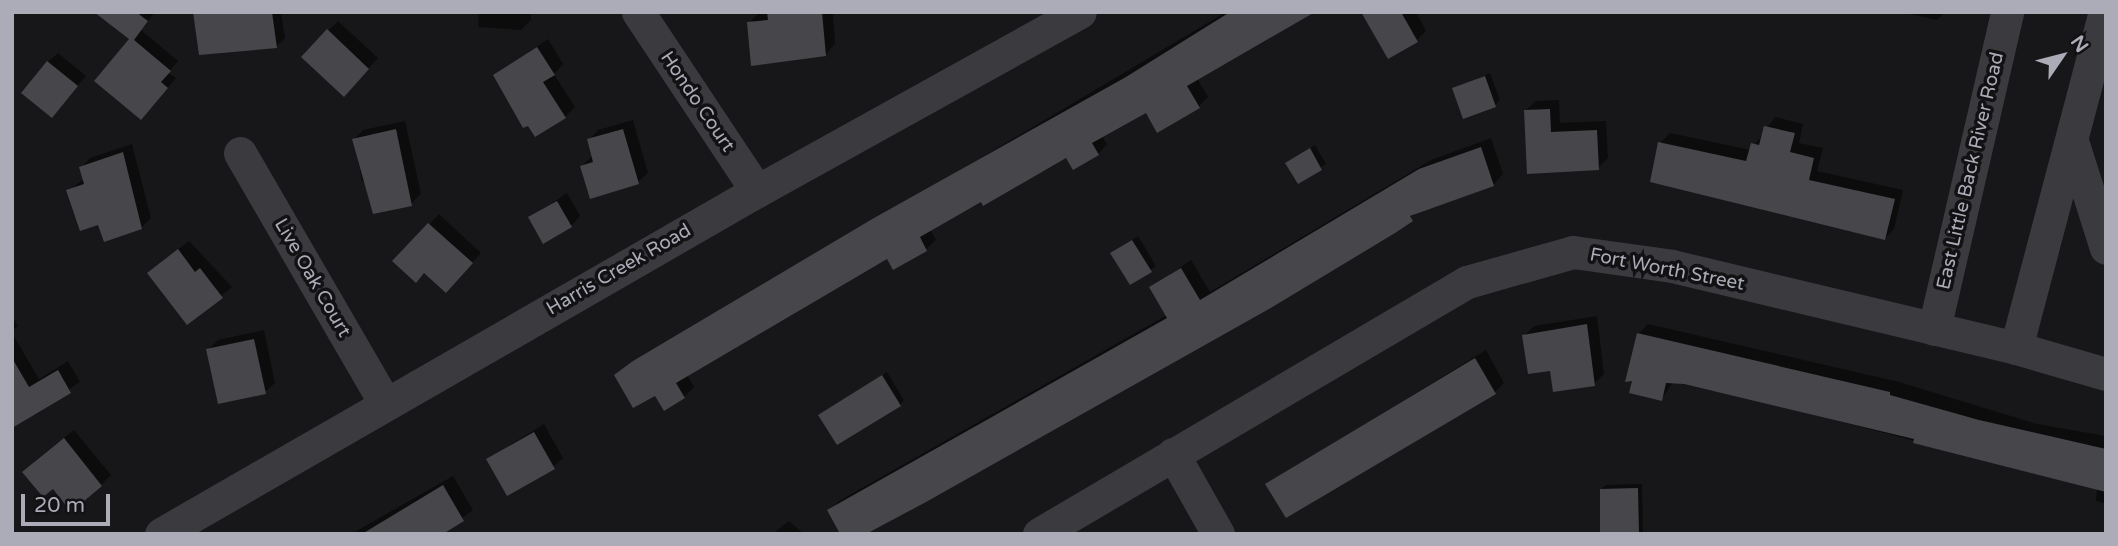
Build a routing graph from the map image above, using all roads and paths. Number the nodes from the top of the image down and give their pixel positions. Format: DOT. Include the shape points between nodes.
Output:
graph roads {
  1 [pos="638,12"];
  2 [pos="1080,12"];
  3 [pos="2007,12"];
  4 [pos="2105,12"];
  5 [pos="2071,140"];
  6 [pos="240,153"];
  7 [pos="757,191"];
  8 [pos="2106,248"];
  9 [pos="1934,329"];
  10 [pos="2016,348"];
  11 [pos="2106,374"];
  12 [pos="385,404"];
  13 [pos="1173,454"];
  14 [pos="161,534"];
  15 [pos="1039,534"];
  16 [pos="1218,534"];
  1 -- 7 [label="street, Hondo Court"];
  2 -- 7 [label="street, Harris Creek Road"];
  3 -- 9 [label="street, East Little Back River Road"];
  4 -- 5 [label="street"];
  5 -- 8 [label="street"];
  5 -- 10 [label="street"];
  6 -- 12 [label="street, Live Oak Court"];
  7 -- 12 [label="street, Harris Creek Road"];
  9 -- 10 [label="street, Fort Worth Street"];
  9 -- 13 [label="street, Fort Worth Street" via="1672,267 1573,252 1467,282"];
  10 -- 11 [label="street, Fort Worth Street"];
  12 -- 14 [label="street, Harris Creek Road"];
  13 -- 15 [label="street, Fort Worth Street"];
  13 -- 16 [label="street"];
}
